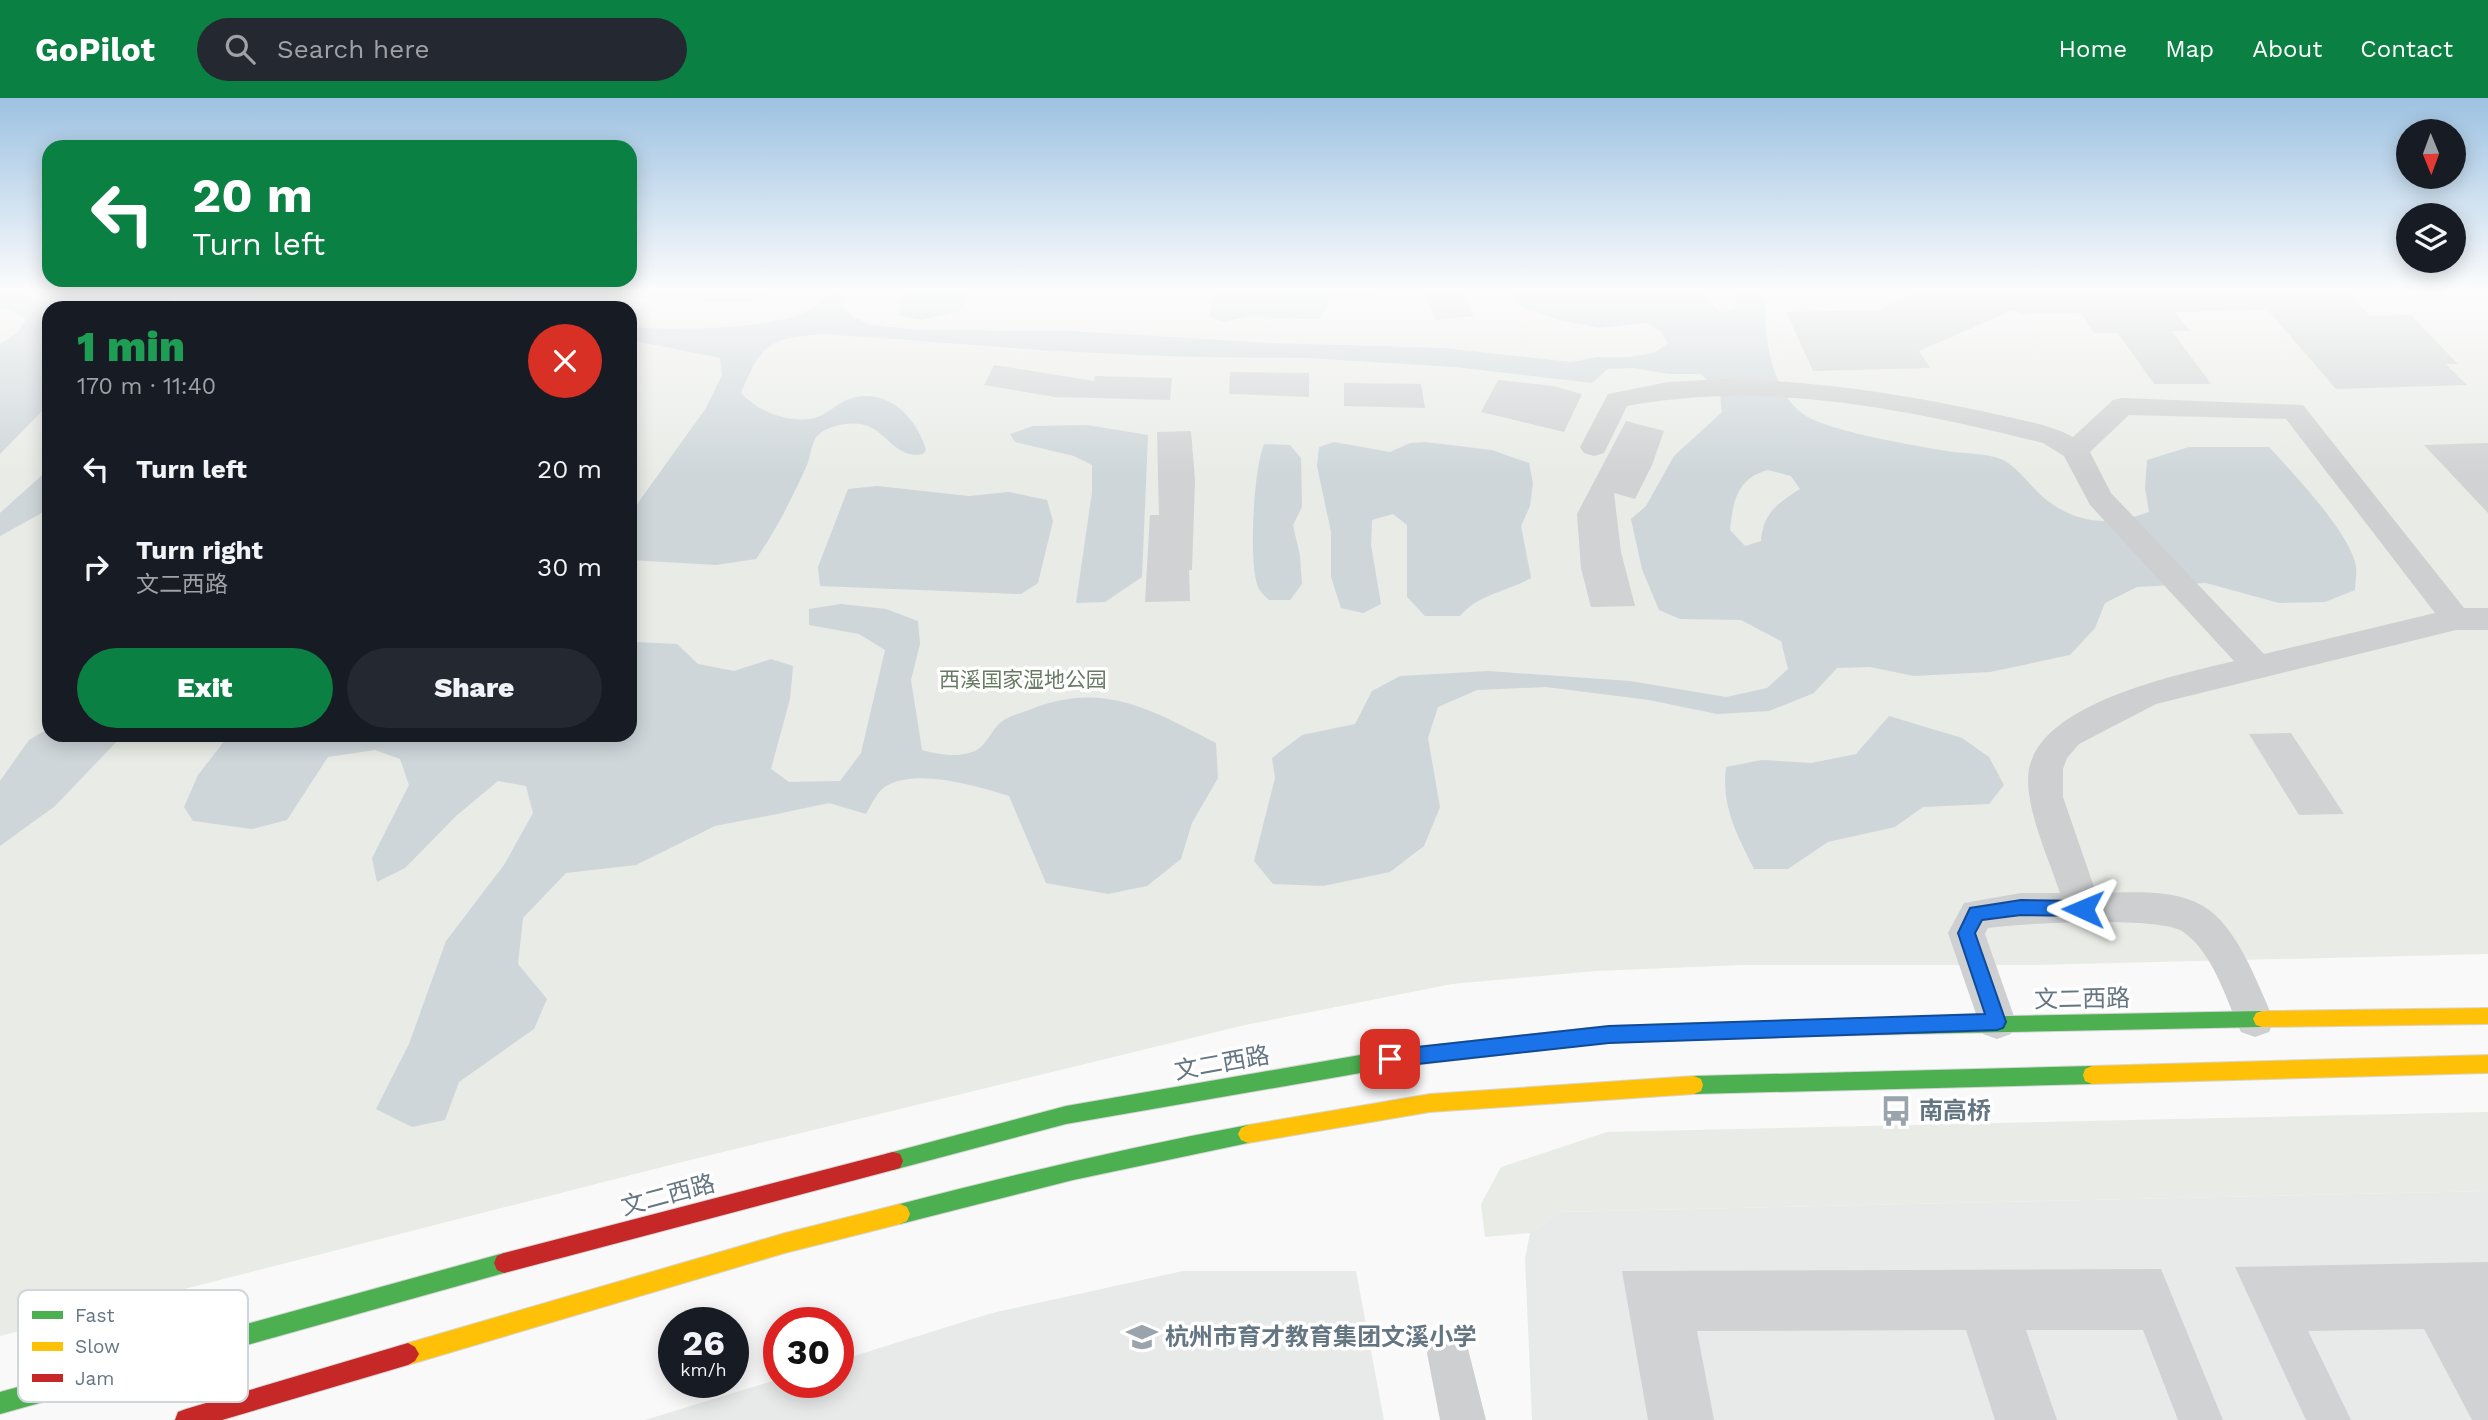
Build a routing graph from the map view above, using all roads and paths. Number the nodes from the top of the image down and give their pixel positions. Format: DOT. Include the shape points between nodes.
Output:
graph roads {
  1 [pos="1594,446"];
  2 [pos="2075,450"];
  3 [pos="2100,498"];
  4 [pos="2202,604"];
  5 [pos="2456,619"];
  6 [pos="2488,619"];
  7 [pos="2257,666"];
  8 [pos="2083,909"];
  9 [pos="2488,1016"];
  10 [pos="2255,1020"];
  11 [pos="1997,1022"];
  12 [pos="2488,1064"];
  13 [pos="248,1333"];
  14 [pos="1449,1353"];
  15 [pos="18,1398"];
  16 [pos="247,1402"];
  17 [pos="248,1402"];
  18 [pos="0,1403"];
  19 [pos="186,1420"];
  20 [pos="1463,1420"];
  1 -- 2 [label="street" via="1616,400 1682,387 1856,394 2018,428 2052,437"];
  2 -- 3 [label="street"];
  2 -- 5 [label="street" via="2123,406 2294,411"];
  3 -- 4 [label="street"];
  4 -- 7 [label="street"];
  5 -- 6 [label="street"];
  5 -- 7 [label="street"];
  7 -- 8 [label="street" via="2147,694 2067,735 2052,752 2046,769 2046,797"];
  8 -- 10 [label="street" via="2157,909 2191,917 2217,941"];
  8 -- 11 [label="street" via="2021,908 1977,914 1966,933"];
  9 -- 10 [label="main road, 文二西路"];
  10 -- 11 [label="main road, 文二西路"];
  11 -- 13 [label="main road, 文二西路" via="1609,1034 1417,1054 1185,1092 1066,1115 852,1170"];
  12 -- 17 [label="main road" via="1665,1086 1430,1103 1181,1146 946,1202 785,1243"];
  14 -- 20 [label="street"];
  15 -- 18 [label="main road, 文二西路"];
  16 -- 19 [label="main road"];
}
